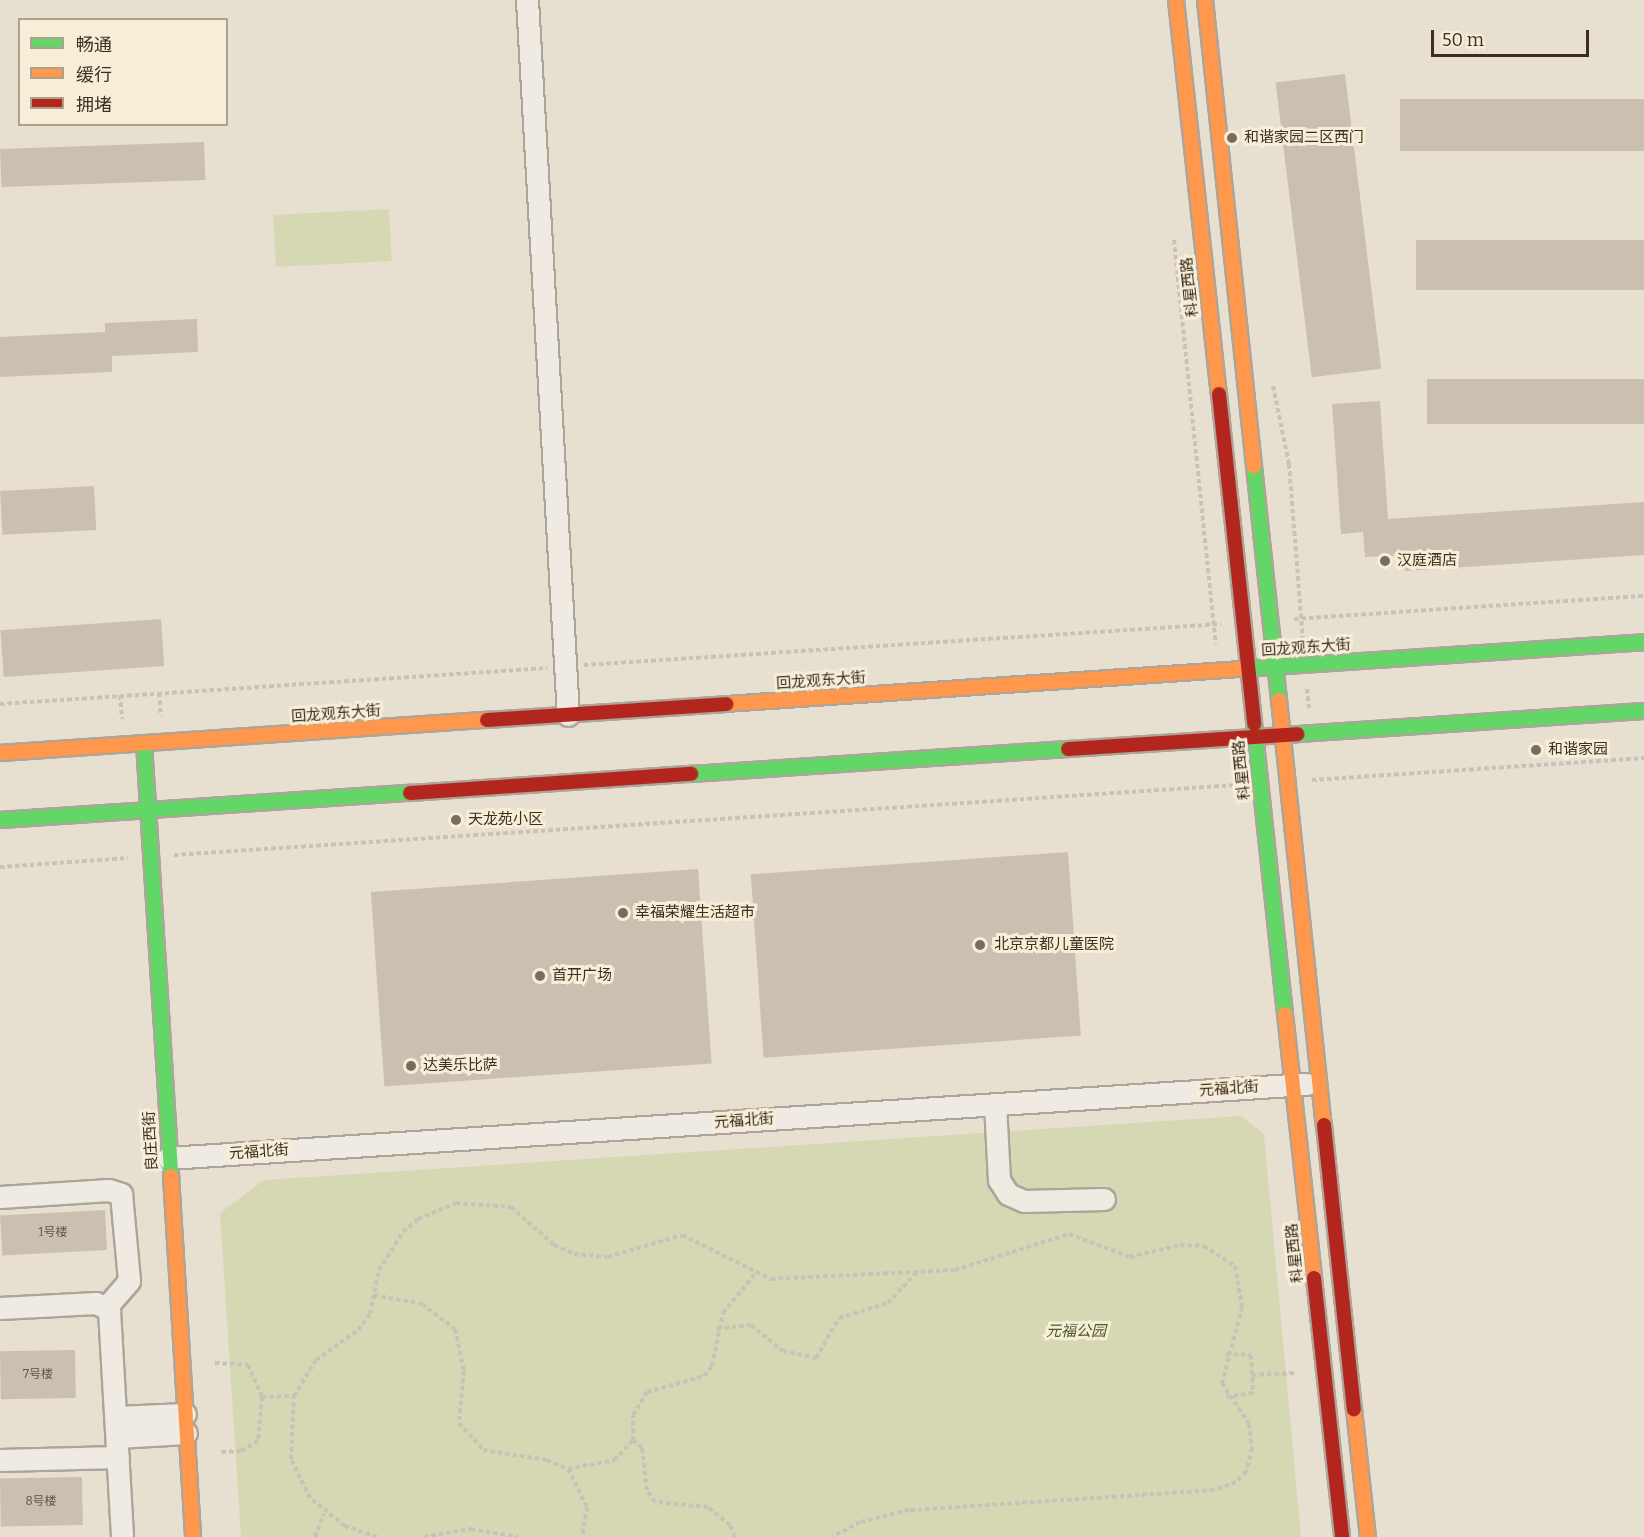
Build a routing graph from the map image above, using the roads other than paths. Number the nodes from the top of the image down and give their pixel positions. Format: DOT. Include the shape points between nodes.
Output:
graph roads {
  1 [pos="527,0"];
  2 [pos="1176,0"];
  3 [pos="1206,0"];
  4 [pos="1644,642"];
  5 [pos="1276,667"];
  6 [pos="1248,669"];
  7 [pos="1644,711"];
  8 [pos="568,715"];
  9 [pos="1283,735"];
  10 [pos="1256,737"];
  11 [pos="144,743"];
  12 [pos="0,753"];
  13 [pos="148,810"];
  14 [pos="0,820"];
  15 [pos="1320,1083"];
  16 [pos="1293,1085"];
  17 [pos="995,1104"];
  18 [pos="168,1158"];
  19 [pos="0,1197"];
  20 [pos="1104,1199"];
  21 [pos="107,1306"];
  22 [pos="0,1308"];
  23 [pos="186,1423"];
  24 [pos="117,1437"];
  25 [pos="0,1460"];
  26 [pos="122,1537"];
  27 [pos="193,1537"];
  28 [pos="1342,1537"];
  29 [pos="1368,1537"];
  1 -- 8 [label="street"];
  2 -- 6 [label="street, 科星西路"];
  3 -- 5 [label="street"];
  4 -- 5 [label="street, 回龙观东大街"];
  5 -- 6 [label="street, 回龙观东大街"];
  5 -- 9 [label="street"];
  6 -- 8 [label="street, 回龙观东大街"];
  6 -- 10 [label="street, 科星西路"];
  7 -- 9 [label="street"];
  8 -- 11 [label="street, 回龙观东大街"];
  9 -- 10 [label="street"];
  9 -- 15 [label="street"];
  10 -- 13 [label="street"];
  10 -- 16 [label="street, 科星西路"];
  11 -- 12 [label="street, 回龙观东大街"];
  11 -- 13 [label="street, 良庄西街"];
  13 -- 14 [label="street"];
  13 -- 18 [label="street, 良庄西街"];
  15 -- 16 [label="street, 元福北街"];
  15 -- 29 [label="street"];
  16 -- 17 [label="street, 元福北街"];
  16 -- 28 [label="street, 科星西路"];
  17 -- 18 [label="street, 元福北街"];
  17 -- 20 [label="street" via="999,1180 1008,1194 1024,1201"];
  18 -- 23 [label="street, 良庄西街"];
  19 -- 21 [label="street" via="109,1190 121,1194 129,1281"];
  21 -- 22 [label="street"];
  21 -- 24 [label="street"];
  23 -- 24 [label="street"];
  23 -- 27 [label="street, 良庄西街"];
  24 -- 25 [label="street"];
  24 -- 26 [label="street"];
}
